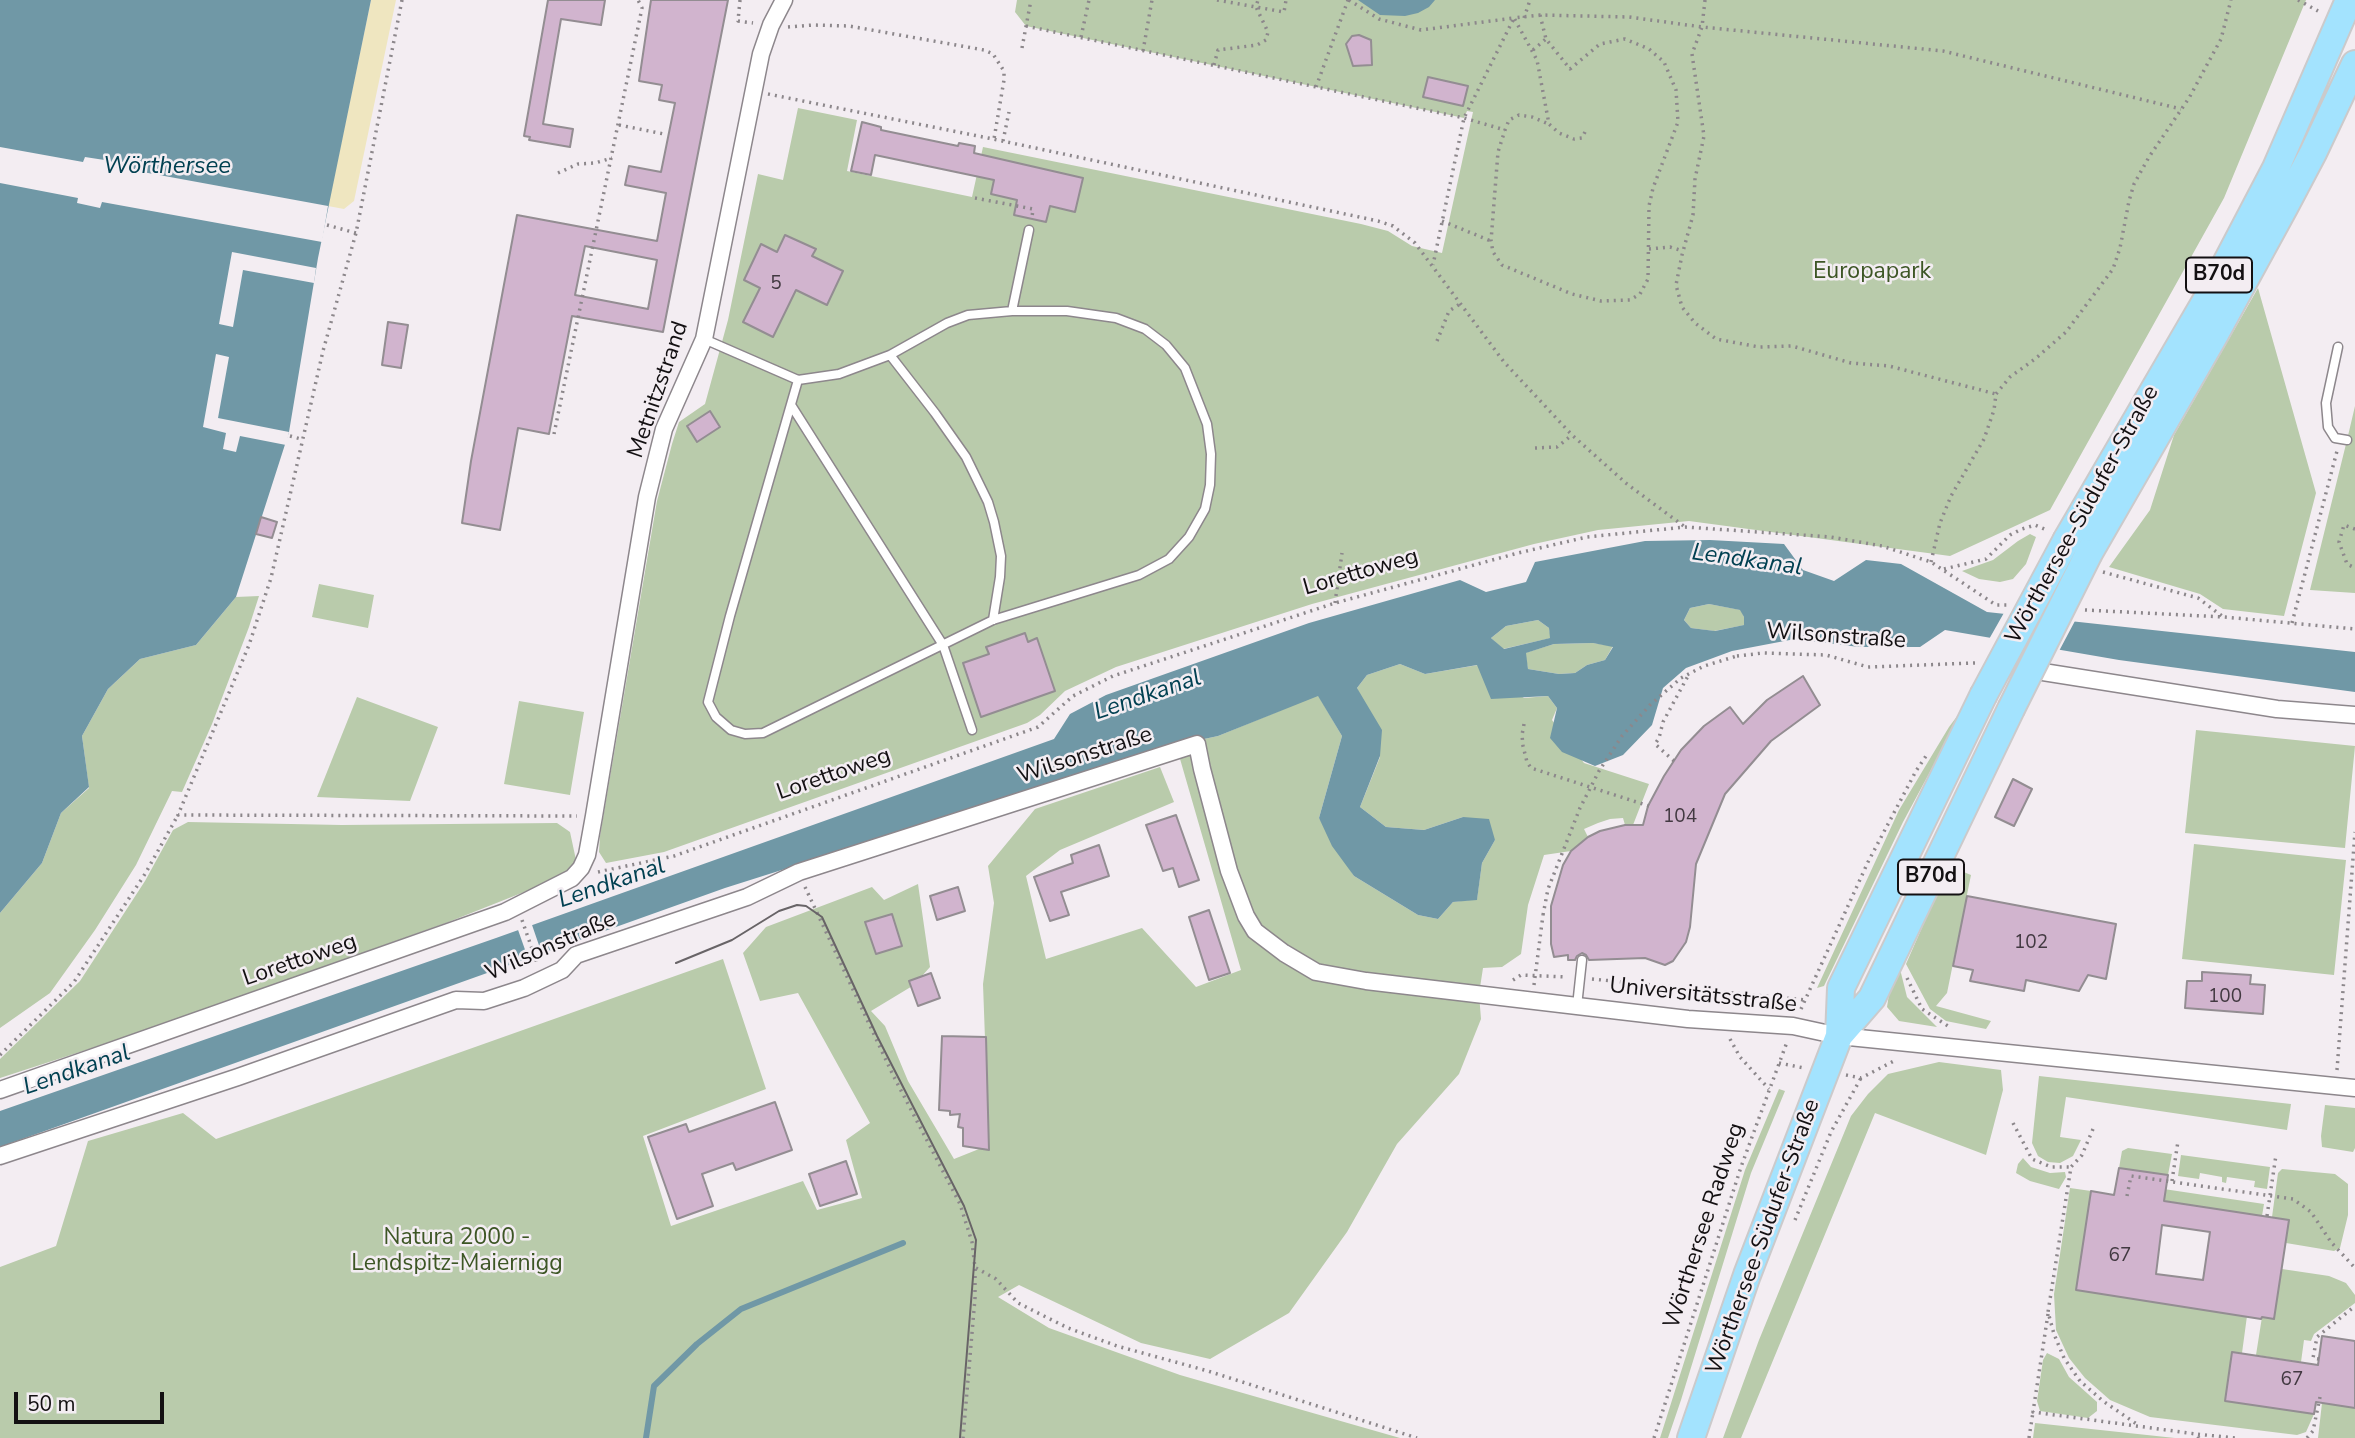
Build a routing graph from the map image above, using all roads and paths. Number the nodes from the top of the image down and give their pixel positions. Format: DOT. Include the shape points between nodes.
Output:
graph roads {
  1 [pos="402,0"];
  2 [pos="638,0"];
  3 [pos="740,0"];
  4 [pos="1031,0"];
  5 [pos="1089,0"];
  6 [pos="1152,0"];
  7 [pos="1217,0"];
  8 [pos="1258,0"];
  9 [pos="1286,0"];
  10 [pos="1349,0"];
  11 [pos="1530,0"];
  12 [pos="1705,0"];
  13 [pos="2231,0"];
  14 [pos="2298,0"];
  15 [pos="2349,0"];
  16 [pos="780,1"];
  17 [pos="1256,7"];
  18 [pos="2323,14"];
  19 [pos="1540,15"];
  20 [pos="1514,18"];
  21 [pos="1524,18"];
  22 [pos="771,26"];
  23 [pos="1026,26"];
  24 [pos="1702,27"];
  25 [pos="1081,37"];
  26 [pos="1546,38"];
  27 [pos="1022,48"];
  28 [pos="1533,50"];
  29 [pos="1143,51"];
  30 [pos="2355,64"];
  31 [pos="1214,65"];
  32 [pos="2355,82"];
  33 [pos="1316,87"];
  34 [pos="753,91"];
  35 [pos="2181,109"];
  36 [pos="1009,112"];
  37 [pos="1464,118"];
  38 [pos="1549,124"];
  39 [pos="619,125"];
  40 [pos="1505,130"];
  41 [pos="1585,132"];
  42 [pos="664,134"];
  43 [pos="993,139"];
  44 [pos="1003,141"];
  45 [pos="2313,153"];
  46 [pos="612,158"];
  47 [pos="558,173"];
  48 [pos="975,198"];
  49 [pos="1442,221"];
  50 [pos="327,225"];
  51 [pos="1029,230"];
  52 [pos="356,233"];
  53 [pos="1491,241"];
  54 [pos="1648,249"];
  55 [pos="1683,251"];
  56 [pos="1433,266"];
  57 [pos="1460,303"];
  58 [pos="1012,311"];
  59 [pos="704,339"];
  60 [pos="1437,341"];
  61 [pos="2338,347"];
  62 [pos="890,355"];
  63 [pos="798,380"];
  64 [pos="1996,394"];
  65 [pos="791,405"];
  66 [pos="554,435"];
  67 [pos="1572,435"];
  68 [pos="290,436"];
  69 [pos="301,439"];
  70 [pos="2344,440"];
  71 [pos="1535,448"];
  72 [pos="1685,527"];
  73 [pos="2355,529"];
  74 [pos="2077,550"];
  75 [pos="1342,553"];
  76 [pos="1931,562"];
  77 [pos="2355,568"];
  78 [pos="1944,569"];
  79 [pos="1335,603"];
  80 [pos="2010,605"];
  81 [pos="2077,609"];
  82 [pos="2224,617"];
  83 [pos="993,620"];
  84 [pos="2292,624"];
  85 [pos="2355,629"];
  86 [pos="943,645"];
  87 [pos="1981,663"];
  88 [pos="2018,668"];
  89 [pos="1689,674"];
  90 [pos="2355,715"];
  91 [pos="1524,724"];
  92 [pos="972,730"];
  93 [pos="1197,744"];
  94 [pos="1931,748"];
  95 [pos="1674,761"];
  96 [pos="1591,786"];
  97 [pos="1648,806"];
  98 [pos="178,815"];
  99 [pos="594,816"];
  100 [pos="2355,832"];
  101 [pos="799,872"];
  102 [pos="572,878"];
  103 [pos="519,912"];
  104 [pos="1582,960"];
  105 [pos="540,969"];
  106 [pos="1535,974"];
  107 [pos="1906,976"];
  108 [pos="1580,978"];
  109 [pos="1507,998"];
  110 [pos="1805,1000"];
  111 [pos="1532,1001"];
  112 [pos="1577,1006"];
  113 [pos="1720,1021"];
  114 [pos="1793,1026"];
  115 [pos="1839,1036"];
  116 [pos="1980,1050"];
  117 [pos="0,1055"];
  118 [pos="1861,1078"];
  119 [pos="2336,1086"];
  120 [pos="2355,1088"];
  121 [pos="1769,1089"];
  122 [pos="0,1090"];
  123 [pos="2013,1123"];
  124 [pos="2094,1129"];
  125 [pos="2178,1142"];
  126 [pos="2276,1155"];
  127 [pos="0,1156"];
  128 [pos="2071,1167"];
  129 [pos="2172,1181"];
  130 [pos="2270,1194"];
  131 [pos="2127,1196"];
  132 [pos="2267,1216"];
  133 [pos="1790,1232"];
  134 [pos="975,1268"];
  135 [pos="2355,1269"];
  136 [pos="2355,1306"];
  137 [pos="2048,1312"];
  138 [pos="2319,1359"];
  139 [pos="2320,1397"];
  140 [pos="2033,1412"];
  141 [pos="2138,1425"];
  142 [pos="2197,1436"];
  143 [pos="963,1438"];
  144 [pos="1417,1438"];
  145 [pos="1654,1438"];
  146 [pos="1691,1438"];
  147 [pos="2029,1438"];
  148 [pos="2235,1438"];
  149 [pos="2307,1438"];
  1 -- 52 [label="path"];
  2 -- 39 [label="path" via="642,9"];
  3 -- 22 [label="path" via="738,21"];
  4 -- 23 [label="path"];
  5 -- 25 [label="path"];
  6 -- 29 [label="path"];
  7 -- 17 [label="path"];
  8 -- 17 [label="path"];
  9 -- 17 [label="path" via="1284,12"];
  10 -- 20 [label="path" via="1379,19 1421,30"];
  10 -- 33 [label="path"];
  11 -- 21 [label="path"];
  12 -- 24 [label="path"];
  13 -- 35 [label="path" via="2221,39"];
  14 -- 18 [label="path"];
  15 -- 74 [label="main road, Wörthersee-Südufer-Straße / B70d" via="2269,181"];
  16 -- 22 [label="street, Metnitzstrand"];
  17 -- 31 [label="path" via="1268,32 1266,40 1218,50"];
  19 -- 21 [label="path"];
  19 -- 24 [label="path" via="1629,17"];
  19 -- 26 [label="path"];
  20 -- 21 [label="path"];
  20 -- 28 [label="path"];
  20 -- 37 [label="path"];
  22 -- 34 [label="street, Metnitzstrand"];
  22 -- 43 [label="path" via="849,26 993,54 1004,80"];
  23 -- 25 [label="path"];
  23 -- 27 [label="path"];
  24 -- 35 [label="path" via="1943,51"];
  24 -- 55 [label="path" via="1692,54 1704,136"];
  25 -- 29 [label="path"];
  26 -- 28 [label="path"];
  26 -- 54 [label="path" via="1570,69 1600,44 1625,39 1649,49 1664,62 1676,90 1678,122 1653,188"];
  28 -- 38 [label="path"];
  29 -- 31 [label="path"];
  30 -- 45 [label="main road, Wörthersee-Südufer-Straße / B70d"];
  31 -- 33 [label="path"];
  32 -- 45 [label="main road"];
  33 -- 37 [label="path"];
  34 -- 43 [label="path"];
  34 -- 59 [label="street, Metnitzstrand"];
  35 -- 64 [label="path" via="2134,184 2113,269 2066,332"];
  36 -- 44 [label="path"];
  37 -- 40 [label="path"];
  37 -- 49 [label="path"];
  38 -- 40 [label="path" via="1518,115 1509,120"];
  38 -- 41 [label="path" via="1574,139"];
  39 -- 42 [label="path"];
  39 -- 46 [label="path"];
  40 -- 53 [label="path" via="1498,152"];
  43 -- 44 [label="path"];
  44 -- 56 [label="path" via="1378,220 1415,243"];
  45 -- 74 [label="main road, Wörthersee-Südufer-Straße / B70d" via="2214,336"];
  46 -- 47 [label="path"];
  46 -- 66 [label="path"];
  48 -- 51 [label="path" via="1033,209"];
  49 -- 53 [label="path"];
  49 -- 56 [label="path"];
  50 -- 52 [label="path"];
  51 -- 58 [label="lane"];
  52 -- 69 [label="path"];
  53 -- 54 [label="path" via="1503,265 1572,294 1608,302 1640,295 1648,279"];
  54 -- 55 [label="path"];
  55 -- 64 [label="path" via="1676,285 1682,306 1717,339 1792,346"];
  56 -- 57 [label="path"];
  57 -- 60 [label="path" via="1449,311"];
  57 -- 67 [label="path" via="1504,362"];
  58 -- 62 [label="lane" via="968,315"];
  58 -- 83 [label="lane" via="1067,311 1116,318 1146,329 1166,345 1185,368 1207,424 1210,485 1205,509 1169,559 1126,580"];
  59 -- 63 [label="lane"];
  59 -- 99 [label="street, Metnitzstrand" via="664,429 647,497"];
  61 -- 70 [label="lane" via="2326,404 2328,427 2335,438"];
  62 -- 63 [label="lane" via="839,374"];
  62 -- 83 [label="lane" via="966,457 988,502 1001,556"];
  63 -- 65 [label="lane"];
  64 -- 76 [label="path" via="1984,439 1940,523"];
  65 -- 86 [label="lane"];
  65 -- 86 [label="lane" via="716,666 708,702 716,717 731,730 762,733"];
  67 -- 71 [label="path" via="1558,447"];
  67 -- 72 [label="path"];
  68 -- 69 [label="path"];
  69 -- 98 [label="path" via="271,578 249,645"];
  70 -- 84 [label="path"];
  72 -- 76 [label="path, Lorettoweg" via="1831,537 1882,546"];
  72 -- 79 [label="path, Lorettoweg" via="1587,537"];
  73 -- 77 [label="path" via="2344,525 2339,542 2347,564"];
  74 -- 78 [label="path" via="2045,527 2035,526 2010,536 1986,559"];
  74 -- 82 [label="path" via="2197,598"];
  74 -- 115 [label="main road, Wörthersee-Südufer-Straße / B70d, bridge" via="2011,709 1872,998"];
  74 -- 115 [label="main road, Wörthersee-Südufer-Straße / B70d, bridge" via="1983,696 1842,988"];
  75 -- 79 [label="path"];
  76 -- 78 [label="path, Lorettoweg"];
  78 -- 80 [label="path, Lorettoweg" via="1996,604"];
  79 -- 102 [label="path, Lorettoweg" via="1113,676 1073,696 1038,727 1025,732 674,856"];
  81 -- 82 [label="path"];
  82 -- 84 [label="path"];
  83 -- 86 [label="lane"];
  84 -- 85 [label="path"];
  86 -- 92 [label="lane"];
  87 -- 89 [label="path, Wilsonstraße, bridge" via="1868,667 1826,656 1763,653 1737,656"];
  88 -- 90 [label="street" via="2277,709"];
  89 -- 95 [label="path" via="1655,744"];
  89 -- 96 [label="path, Wilsonstraße, bridge" via="1650,705 1622,736"];
  91 -- 96 [label="path" via="1523,746 1531,768"];
  93 -- 101 [label="street, Wilsonstraße"];
  93 -- 109 [label="street, Universitätsstraße" via="1229,872 1255,931 1317,972"];
  94 -- 110 [label="path, Wörthersee Radweg" via="1868,862"];
  96 -- 97 [label="path"];
  96 -- 106 [label="path, Wilsonstraße, bridge" via="1554,871"];
  98 -- 99 [label="path"];
  98 -- 117 [label="path" via="74,982"];
  99 -- 102 [label="street, Metnitzstrand" via="587,855"];
  100 -- 119 [label="path"];
  101 -- 127 [label="street, Wilsonstraße" via="747,897 576,955 562,970 524,988 484,1001 456,1000"];
  101 -- 134 [label="path" via="893,1075 960,1204"];
  102 -- 122 [label="street, Lorettoweg" via="454,932"];
  103 -- 105 [label="path"];
  104 -- 108 [label="lane"];
  106 -- 108 [label="path"];
  106 -- 109 [label="path" via="1514,980"];
  106 -- 111 [label="path, Wilsonstraße"];
  107 -- 116 [label="path" via="1922,1009"];
  108 -- 110 [label="path"];
  108 -- 112 [label="lane"];
  109 -- 111 [label="street, Universitätsstraße"];
  110 -- 114 [label="path, Wörthersee Radweg"];
  111 -- 112 [label="street, Universitätsstraße"];
  112 -- 113 [label="street, Universitätsstraße"];
  113 -- 114 [label="street, Universitätsstraße"];
  113 -- 121 [label="path" via="1740,1057"];
  114 -- 115 [label="street, Universitätsstraße"];
  114 -- 121 [label="path, Wörthersee Radweg"];
  115 -- 116 [label="street, Universitätsstraße"];
  115 -- 146 [label="main road, Wörthersee-Südufer-Straße / B70d" via="1747,1275"];
  116 -- 119 [label="street, Universitätsstraße"];
  118 -- 133 [label="path" via="1831,1132"];
  119 -- 120 [label="street, Universitätsstraße"];
  121 -- 145 [label="path, Wörthersee Radweg"];
  123 -- 128 [label="path" via="2032,1159 2051,1167"];
  124 -- 128 [label="path"];
  125 -- 129 [label="path"];
  126 -- 130 [label="path"];
  128 -- 137 [label="path"];
  129 -- 130 [label="path"];
  129 -- 131 [label="path" via="2131,1176"];
  130 -- 132 [label="path"];
  130 -- 135 [label="path" via="2293,1199 2311,1212"];
  134 -- 143 [label="path"];
  134 -- 144 [label="path" via="996,1279 1018,1303 1068,1328"];
  136 -- 138 [label="path" via="2316,1337 2313,1358"];
  137 -- 140 [label="path"];
  137 -- 141 [label="path" via="2064,1358 2080,1381"];
  139 -- 149 [label="path" via="2313,1431"];
  140 -- 141 [label="path"];
  140 -- 147 [label="path"];
  141 -- 142 [label="path"];
  142 -- 148 [label="path"];
}
